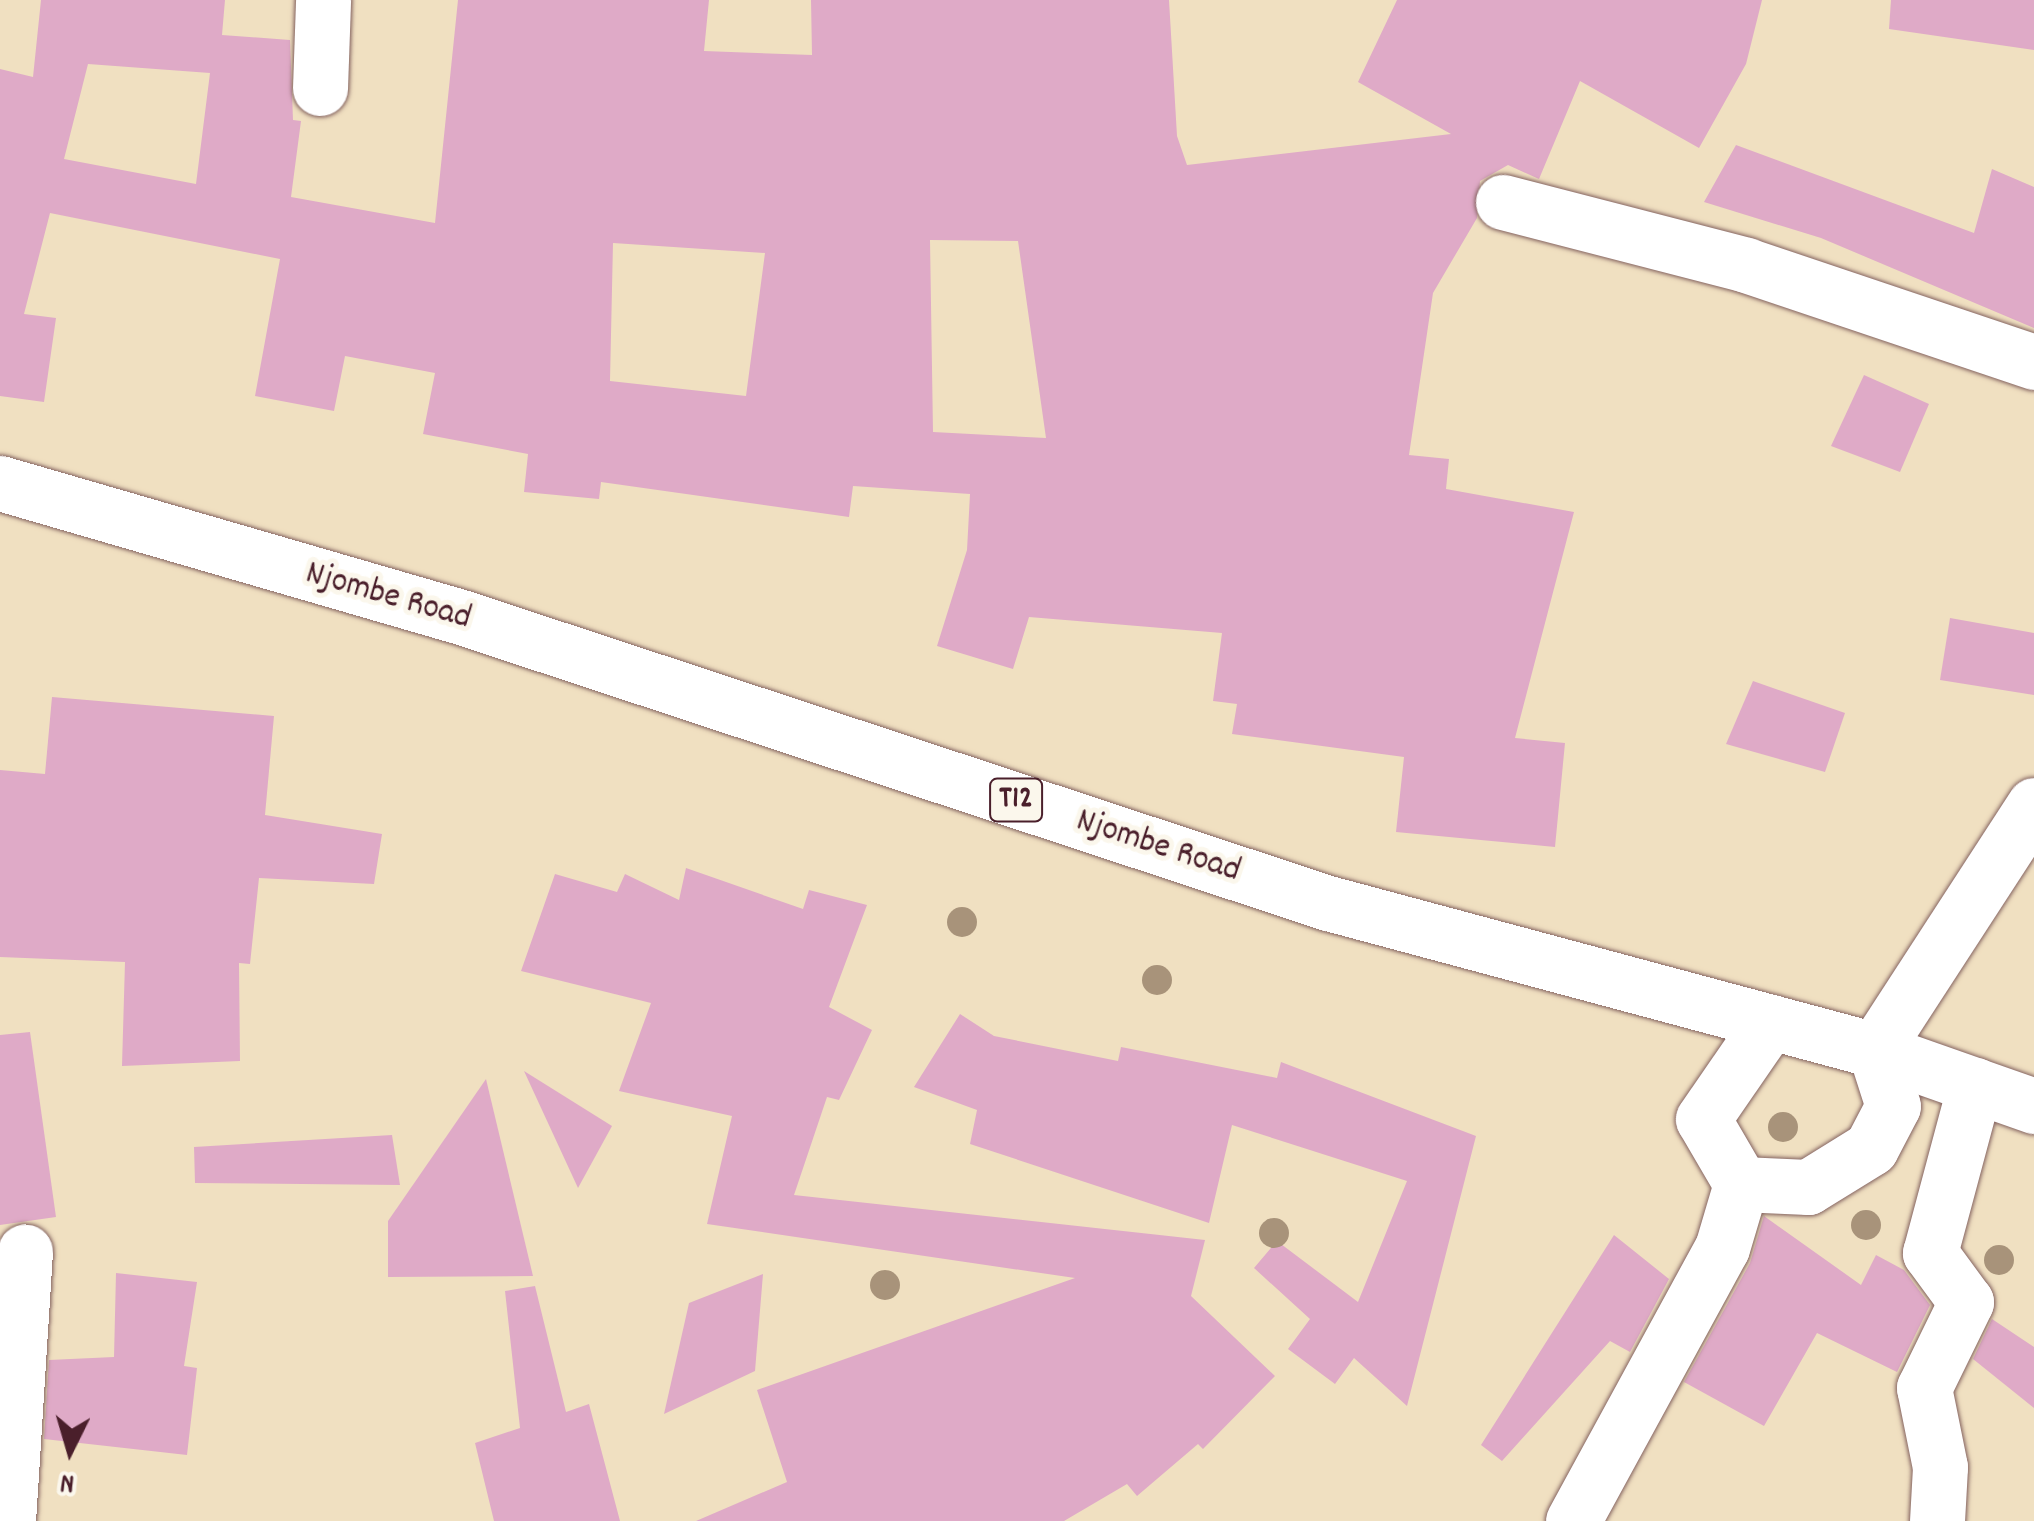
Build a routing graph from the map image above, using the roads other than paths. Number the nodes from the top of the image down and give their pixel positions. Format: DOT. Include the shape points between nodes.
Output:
graph roads {
  1 [pos="323,0"];
  2 [pos="320,88"];
  3 [pos="1503,202"];
  4 [pos="2034,362"];
  5 [pos="0,483"];
  6 [pos="2034,805"];
  7 [pos="1770,1022"];
  8 [pos="1875,1050"];
  9 [pos="1974,1085"];
  10 [pos="2034,1106"];
  11 [pos="1741,1184"];
  12 [pos="25,1252"];
  13 [pos="8,1521"];
  14 [pos="1574,1521"];
  15 [pos="1937,1521"];
  1 -- 2 [label="main road"];
  3 -- 4 [label="main road" via="1746,265"];
  5 -- 7 [label="main road, Njombe Road / T12" via="454,615 1328,902"];
  6 -- 8 [label="main road"];
  7 -- 8 [label="main road, Njombe Road / T12"];
  7 -- 11 [label="main road" via="1702,1119"];
  8 -- 9 [label="main road, Njombe Road / T12"];
  8 -- 11 [label="main road" via="1894,1106 1871,1148 1808,1187"];
  9 -- 10 [label="main road, Njombe Road / T12"];
  9 -- 15 [label="main road" via="1930,1253 1966,1302 1924,1388 1940,1467"];
  11 -- 14 [label="main road" via="1722,1248"];
  12 -- 13 [label="main road"];
}
